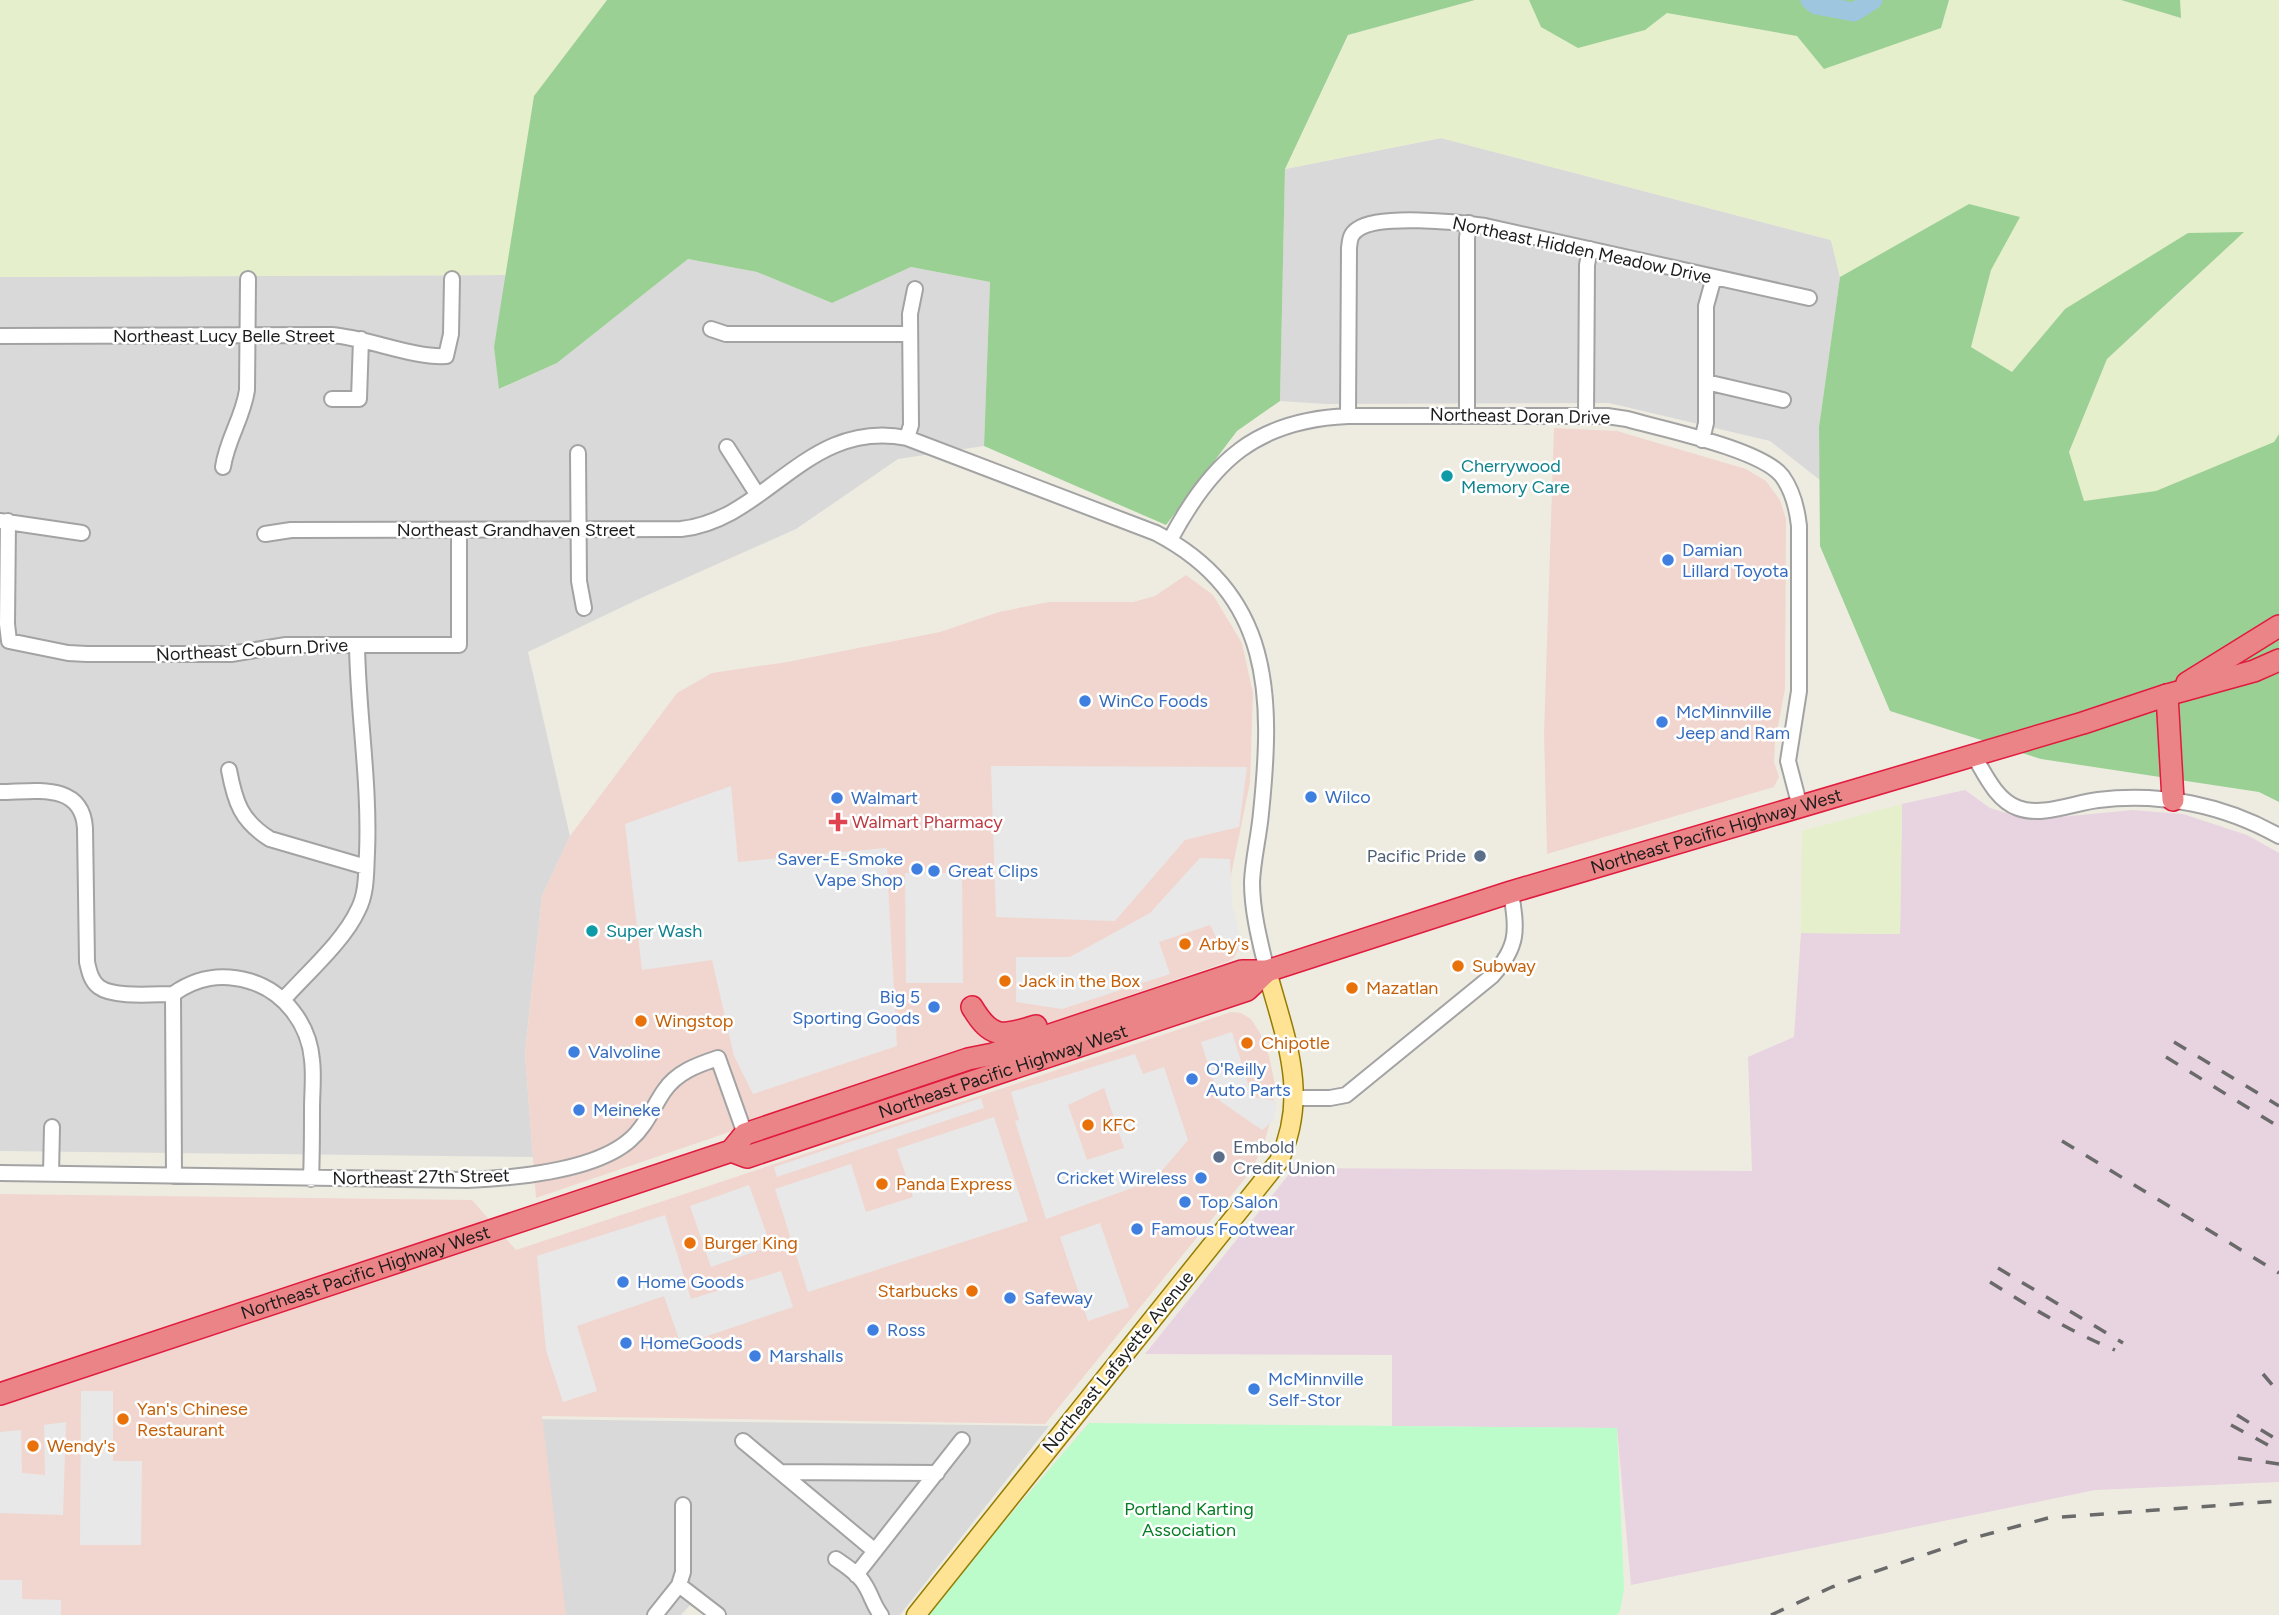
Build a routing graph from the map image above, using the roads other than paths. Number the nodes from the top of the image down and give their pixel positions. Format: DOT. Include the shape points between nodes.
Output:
graph roads {
  1 [pos="1469,223"];
  2 [pos="1590,249"];
  3 [pos="1714,277"];
  4 [pos="248,279"];
  5 [pos="452,279"];
  6 [pos="915,289"];
  7 [pos="1808,298"];
  8 [pos="711,329"];
  9 [pos="910,334"];
  10 [pos="248,335"];
  11 [pos="0,337"];
  12 [pos="361,339"];
  13 [pos="1706,383"];
  14 [pos="332,399"];
  15 [pos="1783,400"];
  16 [pos="1467,415"];
  17 [pos="1586,415"];
  18 [pos="1348,416"];
  19 [pos="907,438"];
  20 [pos="1702,440"];
  21 [pos="727,447"];
  22 [pos="578,453"];
  23 [pos="223,467"];
  24 [pos="757,494"];
  25 [pos="4,521"];
  26 [pos="459,530"];
  27 [pos="579,530"];
  28 [pos="82,533"];
  29 [pos="265,534"];
  30 [pos="1170,540"];
  31 [pos="584,608"];
  32 [pos="2279,626"];
  33 [pos="357,645"];
  34 [pos="2279,660"];
  35 [pos="2167,695"];
  36 [pos="1974,755"];
  37 [pos="229,770"];
  38 [pos="0,792"];
  39 [pos="2173,800"];
  40 [pos="1800,807"];
  41 [pos="2279,836"];
  42 [pos="366,867"];
  43 [pos="1511,892"];
  44 [pos="1267,971"];
  45 [pos="173,994"];
  46 [pos="283,1000"];
  47 [pos="972,1007"];
  48 [pos="1130,1009"];
  49 [pos="1105,1017"];
  50 [pos="968,1059"];
  51 [pos="984,1078"];
  52 [pos="1295,1098"];
  53 [pos="895,1108"];
  54 [pos="52,1127"];
  55 [pos="738,1142"];
  56 [pos="0,1172"];
  57 [pos="51,1174"];
  58 [pos="174,1176"];
  59 [pos="311,1179"];
  60 [pos="0,1394"];
  61 [pos="962,1440"];
  62 [pos="743,1441"];
  63 [pos="780,1472"];
  64 [pos="937,1472"];
  65 [pos="683,1505"];
  66 [pos="875,1551"];
  67 [pos="836,1559"];
  68 [pos="856,1575"];
  69 [pos="679,1584"];
  70 [pos="655,1615"];
  71 [pos="718,1615"];
  72 [pos="881,1615"];
  73 [pos="916,1615"];
  1 -- 2 [label="street, Northeast Hidden Meadow Drive"];
  1 -- 16 [label="street"];
  1 -- 18 [label="street, Northeast Hidden Meadow Drive" via="1366,224 1350,237"];
  2 -- 3 [label="street, Northeast Hidden Meadow Drive"];
  2 -- 17 [label="street"];
  3 -- 7 [label="street, Northeast Hidden Meadow Drive"];
  3 -- 13 [label="street" via="1706,306"];
  4 -- 10 [label="street"];
  5 -- 12 [label="street, Northeast Lucy Belle Street" via="446,356"];
  6 -- 9 [label="street"];
  8 -- 9 [label="street" via="726,334"];
  9 -- 19 [label="street" via="911,425"];
  10 -- 11 [label="street, Northeast Lucy Belle Street"];
  10 -- 12 [label="street, Northeast Lucy Belle Street"];
  10 -- 23 [label="street" via="244,407"];
  12 -- 14 [label="street" via="359,399"];
  13 -- 15 [label="street"];
  13 -- 20 [label="street"];
  16 -- 17 [label="street, Northeast Doran Drive"];
  16 -- 18 [label="street, Northeast Doran Drive"];
  17 -- 20 [label="street, Northeast Doran Drive" via="1626,419"];
  18 -- 30 [label="street, Northeast Doran Drive" via="1296,423 1250,442 1218,468"];
  19 -- 24 [label="street, Northeast Grandhaven Street" via="862,435 839,442"];
  19 -- 30 [label="street, Northeast Grandhaven Street"];
  20 -- 40 [label="street, Northeast Doran Drive" via="1767,462 1782,475 1797,508 1799,691 1787,761"];
  21 -- 24 [label="street"];
  22 -- 27 [label="street"];
  24 -- 27 [label="street, Northeast Grandhaven Street" via="698,528"];
  25 -- 28 [label="street"];
  25 -- 33 [label="street, Northeast Coburn Drive" via="9,641 87,654 231,654 286,645"];
  26 -- 27 [label="street, Northeast Grandhaven Street"];
  26 -- 29 [label="street, Northeast Grandhaven Street"];
  26 -- 33 [label="street, Northeast Coburn Drive" via="459,645"];
  27 -- 31 [label="street"];
  30 -- 44 [label="street, Northeast Grandhaven Street" via="1225,585 1255,643 1266,705 1265,780 1252,897"];
  32 -- 35 [label="highway"];
  33 -- 42 [label="street" via="367,798"];
  34 -- 35 [label="highway"];
  35 -- 36 [label="highway, Northeast Pacific Highway West"];
  35 -- 39 [label="highway"];
  36 -- 39 [label="street" via="1999,796 2019,808 2042,810 2130,797"];
  36 -- 40 [label="highway, Northeast Pacific Highway West"];
  37 -- 42 [label="street" via="236,803 259,832"];
  38 -- 45 [label="street" via="62,794 83,813 87,961 93,981 116,993"];
  39 -- 41 [label="street" via="2222,811"];
  40 -- 43 [label="highway, Northeast Pacific Highway West"];
  42 -- 46 [label="street" via="364,892 349,927"];
  43 -- 44 [label="highway, Northeast Pacific Highway West"];
  43 -- 52 [label="street" via="1513,944 1492,976 1346,1096"];
  44 -- 48 [label="highway, Northeast Pacific Highway West" via="1242,971"];
  44 -- 51 [label="highway, Northeast Pacific Highway West" via="1247,990"];
  44 -- 52 [label="main road, Northeast Lafayette Avenue" via="1288,1045"];
  45 -- 46 [label="street" via="189,983 232,976 258,984"];
  45 -- 58 [label="street"];
  46 -- 59 [label="street" via="309,1040"];
  47 -- 48 [label="highway" via="983,1024 1003,1034 1080,1012"];
  48 -- 49 [label="highway, Northeast Pacific Highway West"];
  49 -- 50 [label="highway, Northeast Pacific Highway West"];
  49 -- 51 [label="highway" via="1087,1032 1000,1061"];
  50 -- 53 [label="highway" via="957,1076 917,1089"];
  50 -- 55 [label="highway, Northeast Pacific Highway West"];
  51 -- 53 [label="highway, Northeast Pacific Highway West"];
  52 -- 73 [label="main road, Northeast Lafayette Avenue" via="1289,1140 1267,1179"];
  53 -- 55 [label="highway, Northeast Pacific Highway West" via="747,1157"];
  54 -- 57 [label="street"];
  55 -- 59 [label="street, Northeast 27th Street" via="718,1058 673,1080 631,1139 595,1159 496,1179"];
  55 -- 60 [label="highway, Northeast Pacific Highway West"];
  56 -- 57 [label="street, Northeast 27th Street"];
  57 -- 58 [label="street, Northeast 27th Street"];
  58 -- 59 [label="street, Northeast 27th Street"];
  61 -- 64 [label="street"];
  62 -- 63 [label="street"];
  63 -- 64 [label="street"];
  63 -- 66 [label="street"];
  64 -- 66 [label="street"];
  65 -- 69 [label="street"];
  66 -- 68 [label="street"];
  67 -- 68 [label="street"];
  68 -- 72 [label="street"];
  69 -- 70 [label="street"];
  69 -- 71 [label="street"];
}
